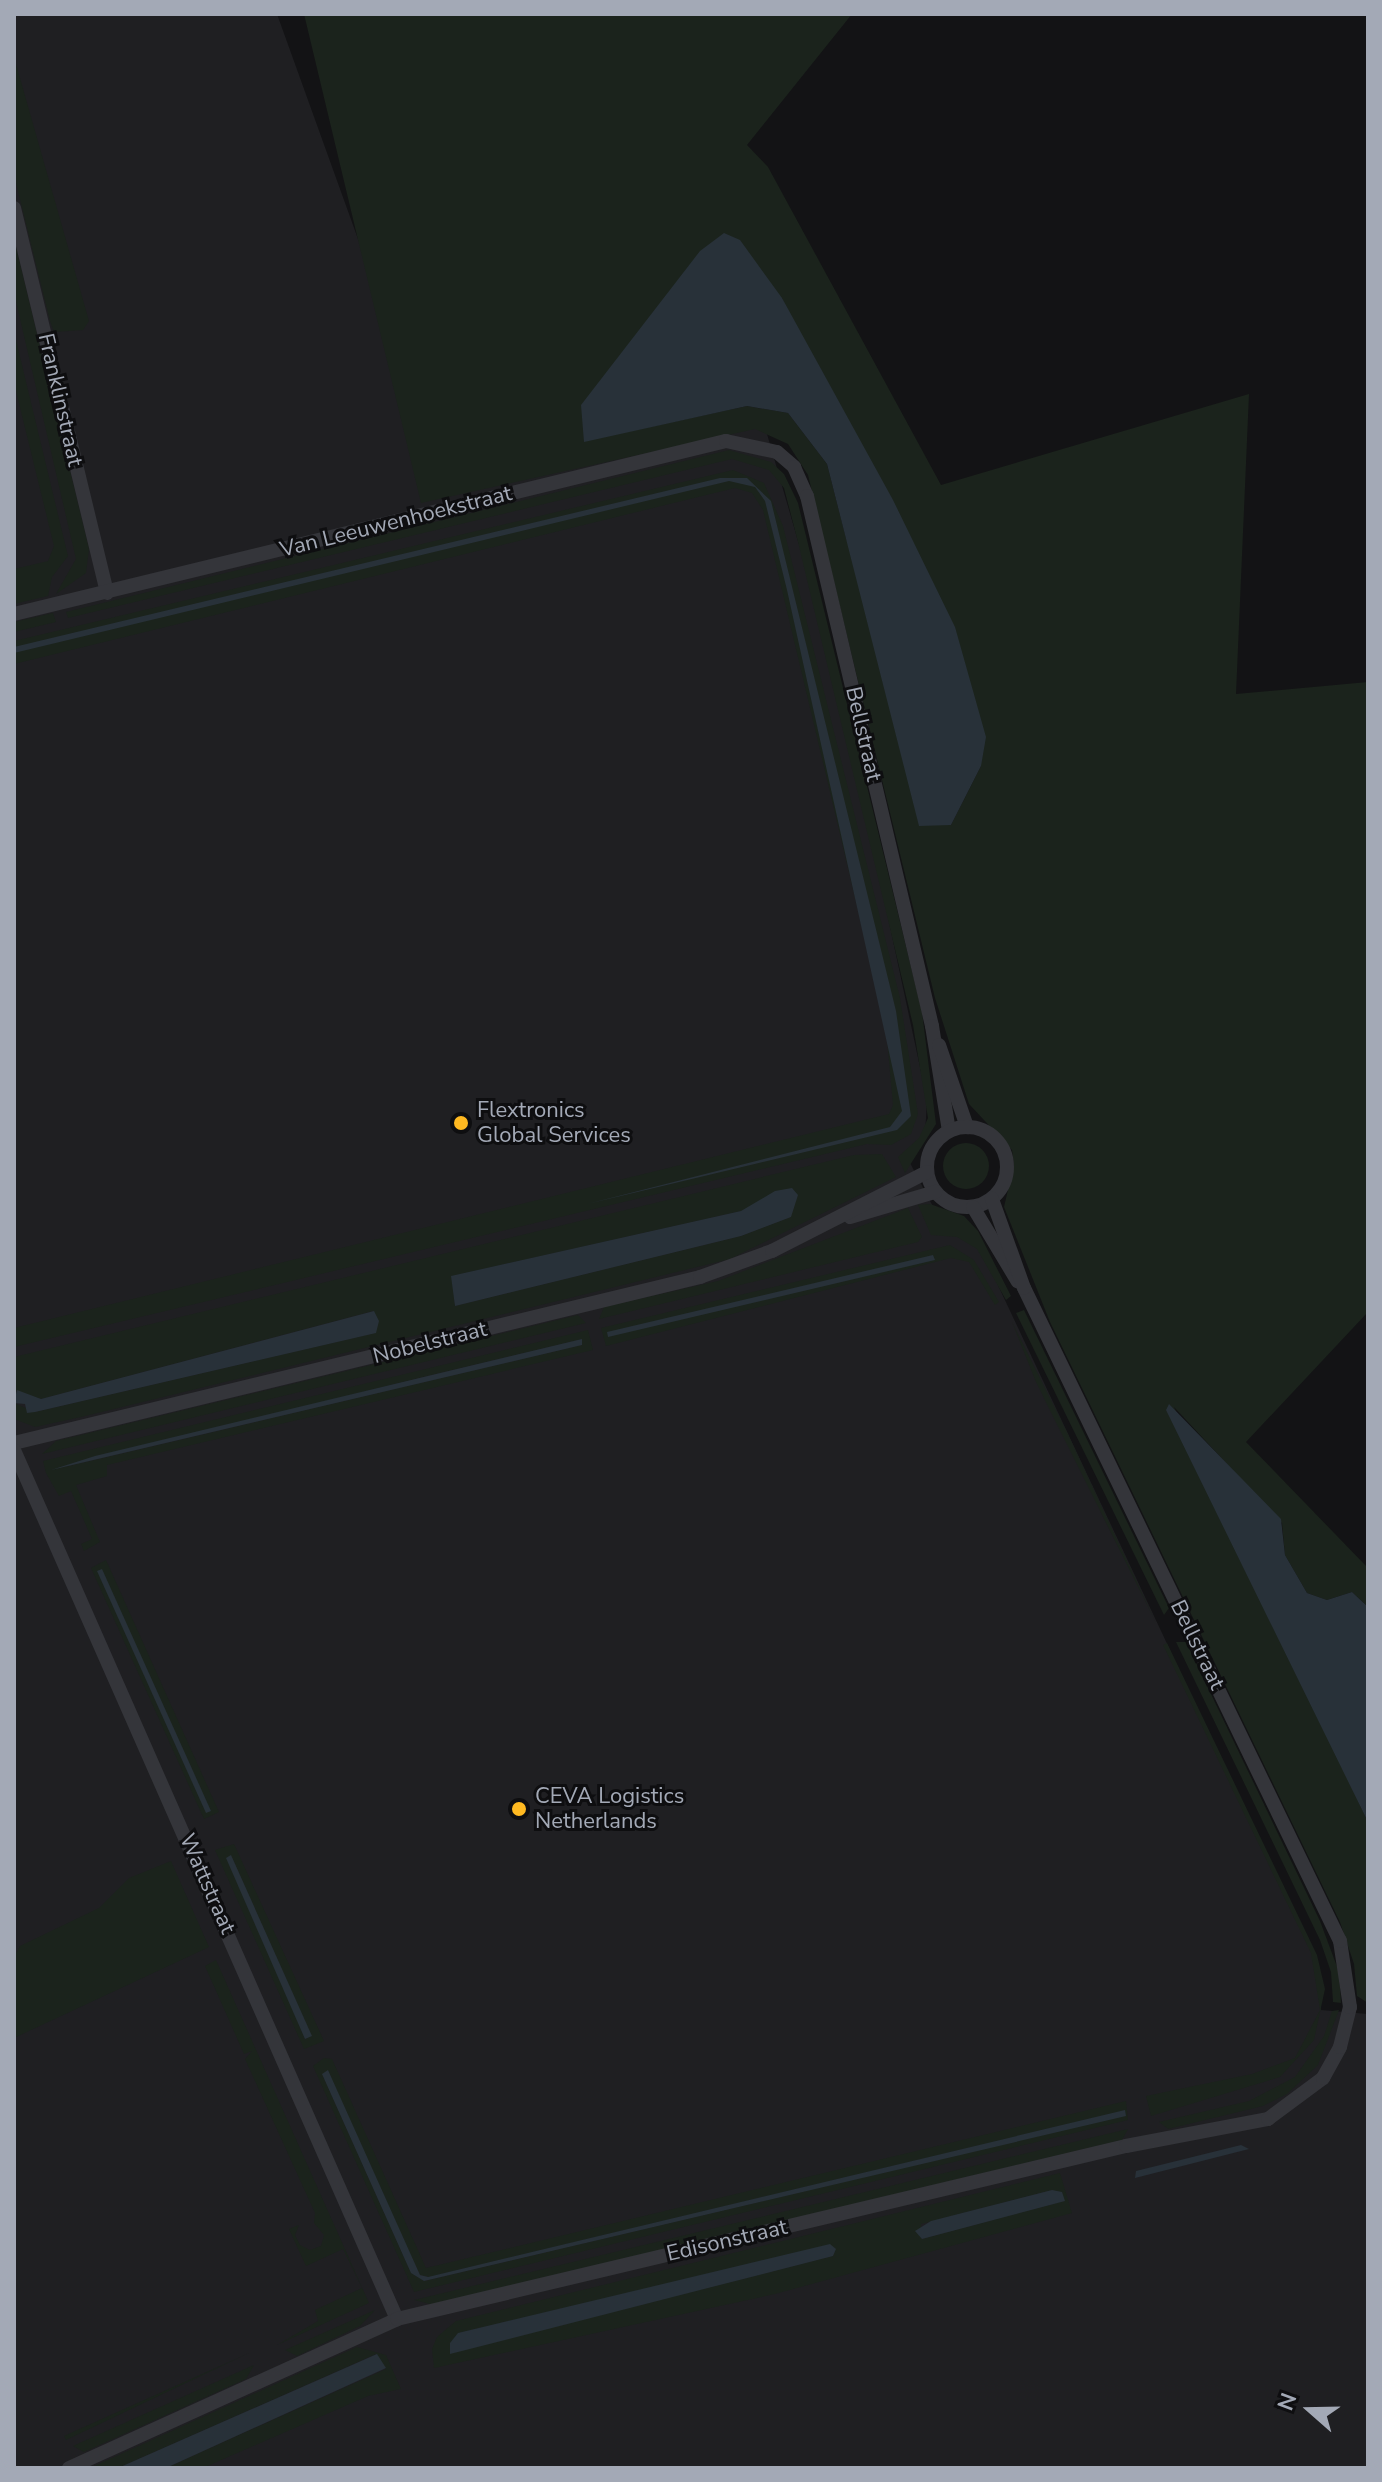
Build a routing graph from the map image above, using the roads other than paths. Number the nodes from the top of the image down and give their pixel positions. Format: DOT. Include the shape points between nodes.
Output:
graph roads {
  1 [pos="14,208"];
  2 [pos="777,452"];
  3 [pos="107,593"];
  4 [pos="14,614"];
  5 [pos="932,1026"];
  6 [pos="967,1127"];
  7 [pos="949,1131"];
  8 [pos="927,1172"];
  9 [pos="935,1192"];
  10 [pos="992,1199"];
  11 [pos="973,1207"];
  12 [pos="838,1220"];
  13 [pos="1024,1288"];
  14 [pos="14,1443"];
  15 [pos="14,1450"];
  16 [pos="1350,2007"];
  17 [pos="397,2319"];
  18 [pos="69,2468"];
  1 -- 3 [label="street, Franklinstraat"];
  2 -- 3 [label="street, Van Leeuwenhoekstraat" via="726,441"];
  2 -- 5 [label="street, Bellstraat" via="794,467 807,496"];
  3 -- 4 [label="street, Van Leeuwenhoekstraat"];
  5 -- 6 [label="street, Bellstraat"];
  5 -- 7 [label="street, Bellstraat"];
  6 -- 7 [label="street"];
  6 -- 10 [label="street" via="988,1133 1003,1149 1005,1182"];
  7 -- 8 [label="street" via="932,1148"];
  8 -- 9 [label="street"];
  8 -- 12 [label="street, Nobelstraat"];
  9 -- 11 [label="street" via="952,1205"];
  9 -- 12 [label="street, Nobelstraat"];
  10 -- 11 [label="street"];
  10 -- 13 [label="street, Bellstraat"];
  11 -- 13 [label="street, Bellstraat"];
  12 -- 14 [label="street, Nobelstraat" via="700,1277"];
  13 -- 16 [label="street, Bellstraat" via="1340,1941"];
  15 -- 17 [label="street, Wattstraat"];
  16 -- 17 [label="street, Edisonstraat" via="1340,2047 1323,2078 1268,2119 1126,2146"];
  17 -- 18 [label="street, Edisonstraat"];
}
